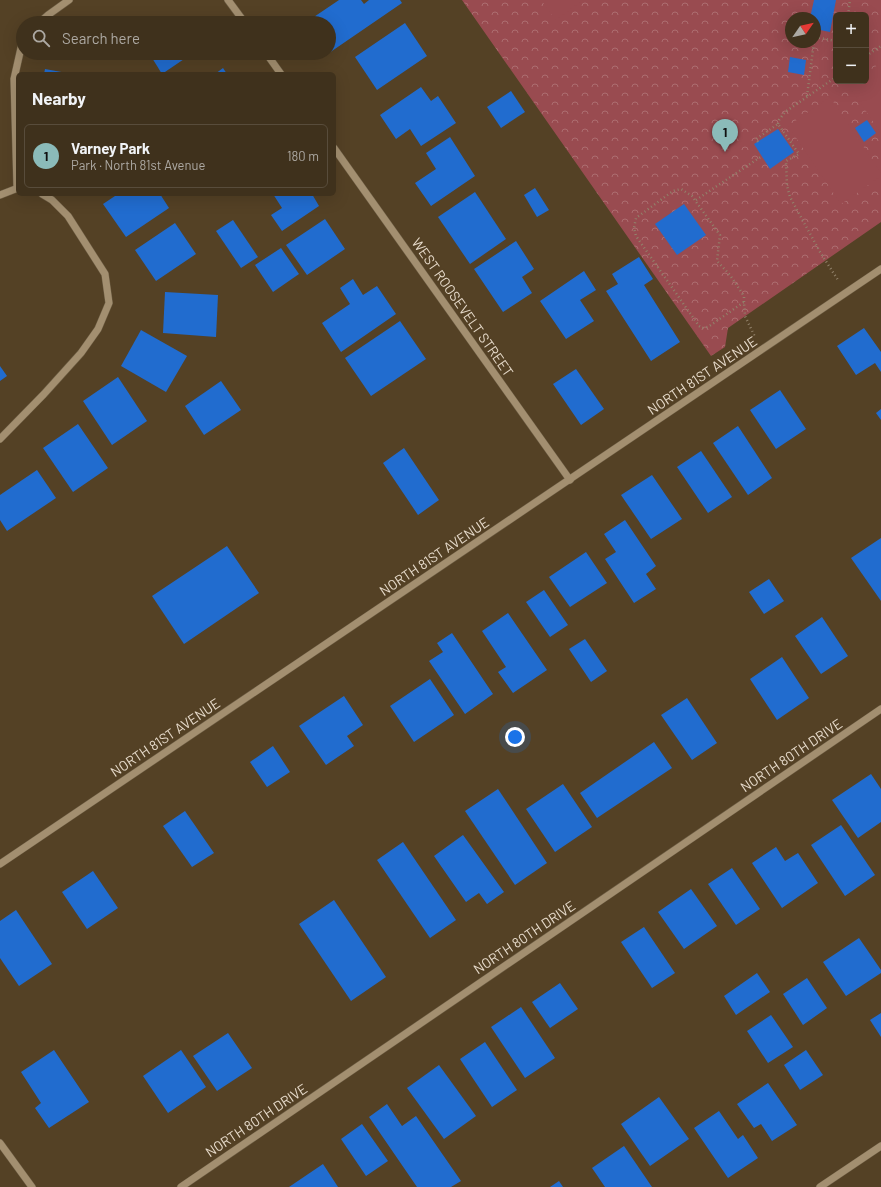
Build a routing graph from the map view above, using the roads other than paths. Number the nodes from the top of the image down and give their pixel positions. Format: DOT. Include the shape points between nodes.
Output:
graph roads {
  1 [pos="70,0"];
  2 [pos="228,0"];
  3 [pos="47,16"];
  4 [pos="240,16"];
  5 [pos="18,60"];
  6 [pos="271,60"];
  7 [pos="280,72"];
  8 [pos="16,134"];
  9 [pos="336,151"];
  10 [pos="16,189"];
  11 [pos="0,195"];
  12 [pos="45,196"];
  13 [pos="881,269"];
  14 [pos="0,439"];
  15 [pos="570,480"];
  16 [pos="881,709"];
  17 [pos="0,864"];
  18 [pos="0,1143"];
  19 [pos="881,1146"];
  20 [pos="32,1187"];
  21 [pos="181,1187"];
  22 [pos="820,1187"];
  1 -- 3 [label="street"];
  2 -- 4 [label="street"];
  5 -- 8 [label="street" via="14,79"];
  6 -- 7 [label="street"];
  9 -- 15 [label="street, WEST ROOSEVELT STREET"];
  10 -- 11 [label="street"];
  12 -- 14 [label="street" via="68,216 105,274 109,303 98,329 82,353"];
  13 -- 15 [label="street, NORTH 81ST AVENUE"];
  15 -- 17 [label="street, NORTH 81ST AVENUE"];
  16 -- 21 [label="street, NORTH 80TH DRIVE"];
  18 -- 20 [label="street"];
  19 -- 22 [label="street"];
}
